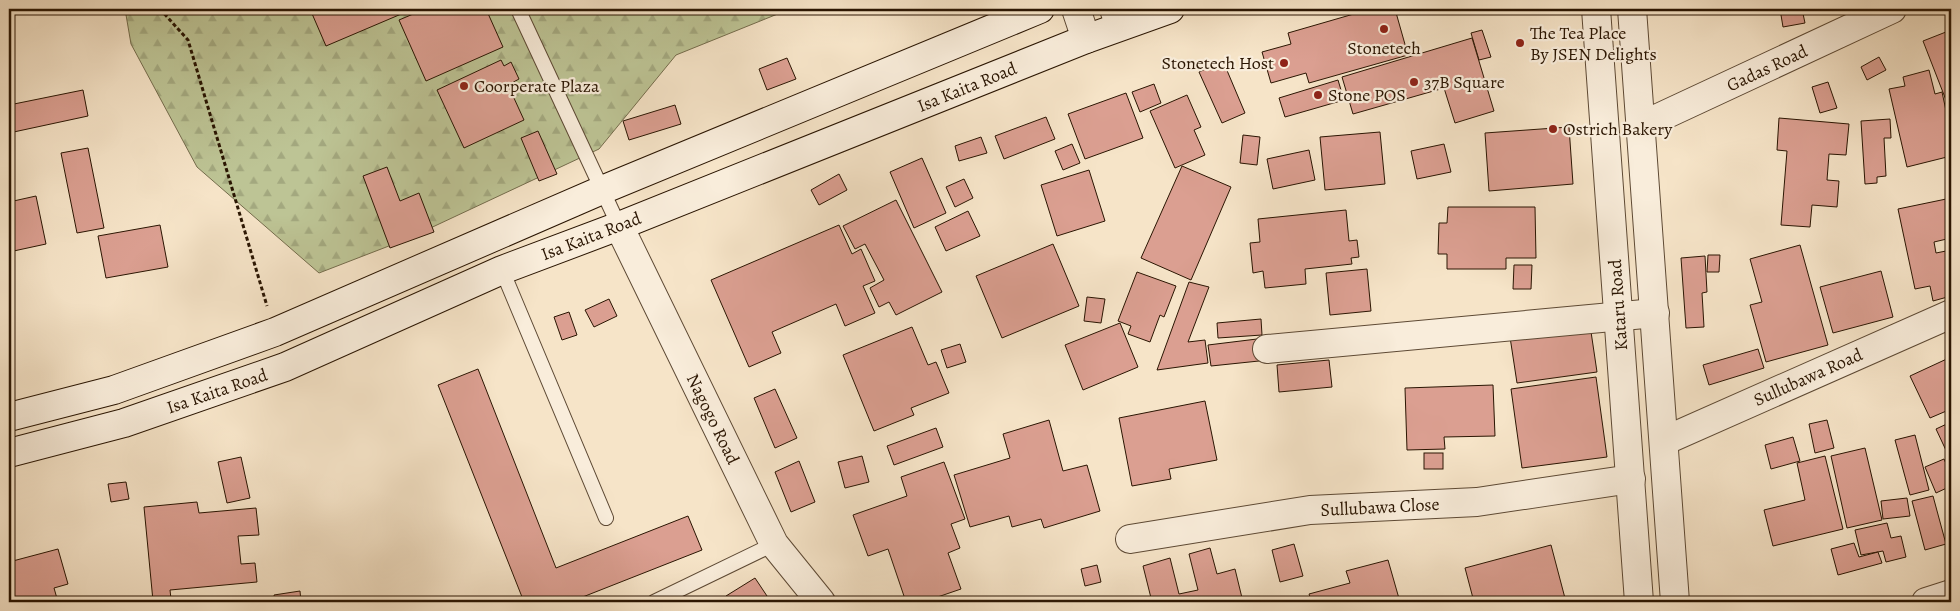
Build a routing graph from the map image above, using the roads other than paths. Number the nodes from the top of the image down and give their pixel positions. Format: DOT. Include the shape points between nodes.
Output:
graph roads {
  1 [pos="518,9"];
  2 [pos="1008,9"];
  3 [pos="1040,9"];
  4 [pos="1076,9"];
  5 [pos="1170,9"];
  6 [pos="1596,9"];
  7 [pos="1632,9"];
  8 [pos="1892,9"];
  9 [pos="1117,17"];
  10 [pos="987,30"];
  11 [pos="1086,39"];
  12 [pos="1641,126"];
  13 [pos="602,190"];
  14 [pos="619,226"];
  15 [pos="502,270"];
  16 [pos="1655,313"];
  17 [pos="1951,314"];
  18 [pos="1619,317"];
  19 [pos="1267,349"];
  20 [pos="9,417"];
  21 [pos="1664,441"];
  22 [pos="9,453"];
  23 [pos="1631,479"];
  24 [pos="606,518"];
  25 [pos="1130,539"];
  26 [pos="774,544"];
  27 [pos="1951,594"];
  28 [pos="654,602"];
  29 [pos="821,602"];
  30 [pos="1639,602"];
  31 [pos="1675,602"];
  32 [pos="1926,602"];
  1 -- 13 [label="lane"];
  2 -- 10 [label="street"];
  3 -- 10 [label="street, Isa Kaita Road"];
  4 -- 11 [label="street"];
  5 -- 9 [label="street, Isa Kaita Road"];
  6 -- 18 [label="street, Kataru Road"];
  7 -- 12 [label="street, Kataru Road"];
  8 -- 12 [label="street, Gadas Road"];
  9 -- 11 [label="street, Isa Kaita Road"];
  10 -- 13 [label="street, Isa Kaita Road"];
  11 -- 14 [label="street, Isa Kaita Road"];
  12 -- 16 [label="street, Kataru Road"];
  13 -- 14 [label="lane"];
  13 -- 20 [label="street, Isa Kaita Road" via="275,332 114,390"];
  14 -- 15 [label="street, Isa Kaita Road"];
  14 -- 26 [label="street, Nagogo Road"];
  15 -- 22 [label="street, Isa Kaita Road" via="285,367 124,423"];
  15 -- 24 [label="lane"];
  16 -- 18 [label="street"];
  16 -- 21 [label="street, Kataru Road"];
  17 -- 21 [label="street, Sullubawa Road"];
  18 -- 19 [label="street"];
  18 -- 23 [label="street, Kataru Road"];
  21 -- 31 [label="street, Kataru Road"];
  23 -- 25 [label="street, Sullubawa Close" via="1477,502 1310,510"];
  23 -- 30 [label="street, Kataru Road"];
  26 -- 28 [label="lane"];
  26 -- 29 [label="street, Nagogo Road"];
  27 -- 32 [label="street"];
}
